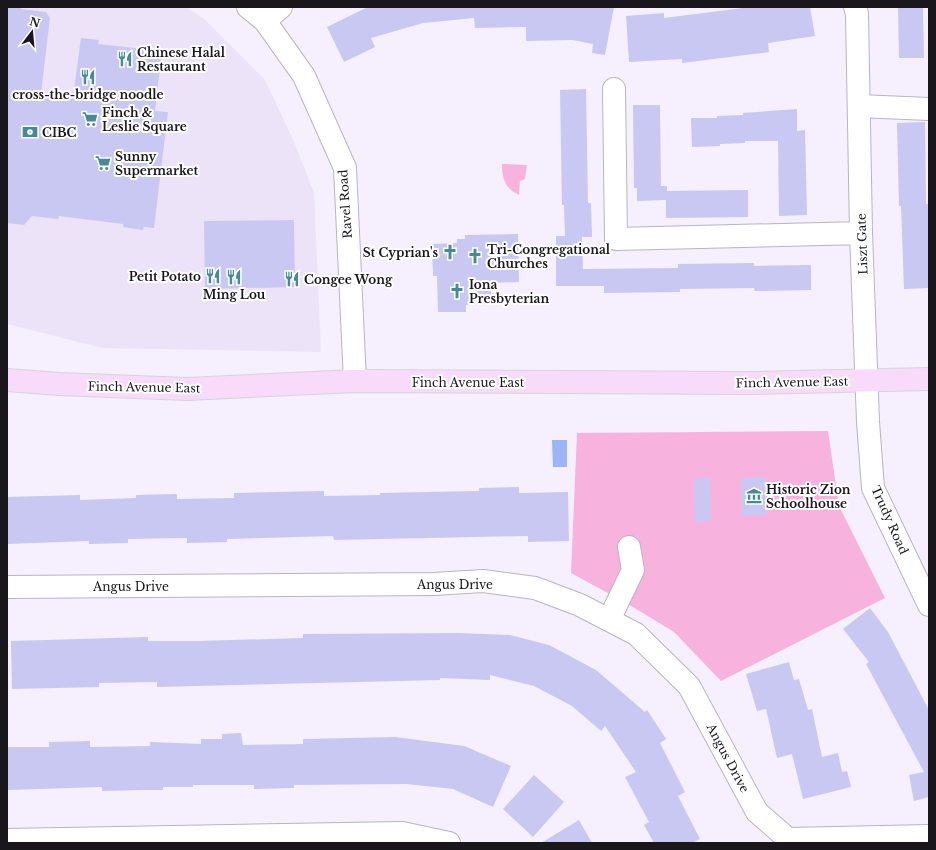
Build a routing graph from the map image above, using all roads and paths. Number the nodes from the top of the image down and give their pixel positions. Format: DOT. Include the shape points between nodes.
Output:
graph roads {
  1 [pos="248,7"];
  2 [pos="281,7"];
  3 [pos="855,7"];
  4 [pos="265,21"];
  5 [pos="614,89"];
  6 [pos="859,106"];
  7 [pos="929,109"];
  8 [pos="861,233"];
  9 [pos="929,379"];
  10 [pos="7,380"];
  11 [pos="355,381"];
  12 [pos="867,382"];
  13 [pos="629,547"];
  14 [pos="7,587"];
  15 [pos="929,605"];
  16 [pos="609,620"];
  17 [pos="929,836"];
  18 [pos="188,839"];
  19 [pos="7,840"];
  20 [pos="449,843"];
  1 -- 4 [label="street, Ravel Road"];
  2 -- 4 [label="street"];
  3 -- 6 [label="street, Liszt Gate"];
  4 -- 11 [label="street, Ravel Road" via="304,76 345,168"];
  5 -- 8 [label="street" via="616,239"];
  6 -- 7 [label="street"];
  6 -- 8 [label="street, Liszt Gate"];
  8 -- 12 [label="street, Liszt Gate"];
  9 -- 12 [label="main road, Finch Avenue East"];
  10 -- 11 [label="main road, Finch Avenue East" via="187,389"];
  11 -- 12 [label="main road, Finch Avenue East"];
  12 -- 15 [label="street, Trudy Road" via="873,488"];
  13 -- 16 [label="street" via="633,570"];
  14 -- 16 [label="street, Angus Drive" via="434,584 483,581 536,588 580,605"];
  16 -- 17 [label="street, Angus Drive" via="636,634 689,686 757,812 788,839"];
  18 -- 19 [label="street"];
  18 -- 20 [label="street" via="402,833"];
}
